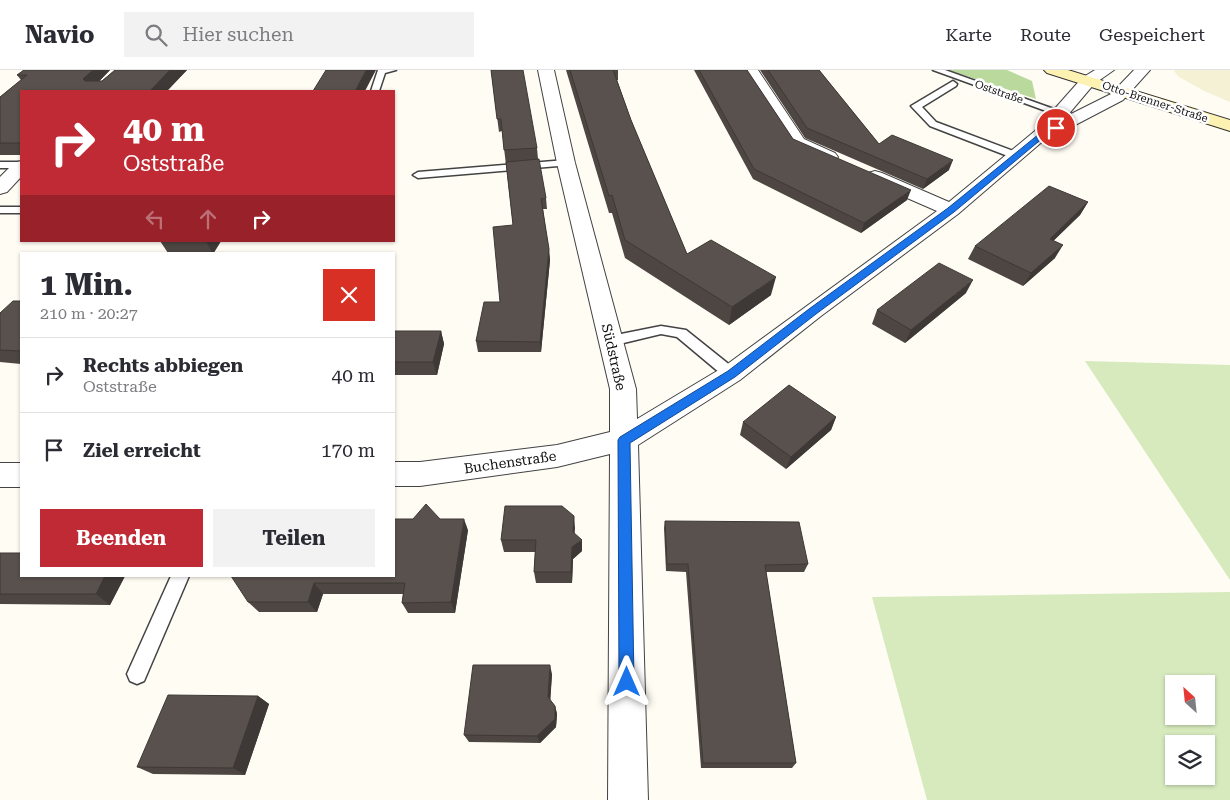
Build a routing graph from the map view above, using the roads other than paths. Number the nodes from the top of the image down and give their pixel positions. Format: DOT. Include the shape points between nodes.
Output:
graph roads {
  1 [pos="392,70"];
  2 [pos="546,70"];
  3 [pos="750,70"];
  4 [pos="937,70"];
  5 [pos="1052,70"];
  6 [pos="1106,70"];
  7 [pos="1142,70"];
  8 [pos="1088,81"];
  9 [pos="953,84"];
  10 [pos="375,90"];
  11 [pos="1124,92"];
  12 [pos="1060,114"];
  13 [pos="1230,126"];
  14 [pos="1041,135"];
  15 [pos="1016,156"];
  16 [pos="566,163"];
  17 [pos="843,163"];
  18 [pos="0,165"];
  19 [pos="20,166"];
  20 [pos="20,167"];
  21 [pos="861,171"];
  22 [pos="418,175"];
  23 [pos="0,188"];
  24 [pos="0,210"];
  25 [pos="20,210"];
  26 [pos="951,210"];
  27 [pos="611,341"];
  28 [pos="731,374"];
  29 [pos="624,440"];
  30 [pos="0,474"];
  31 [pos="395,474"];
  32 [pos="20,475"];
  33 [pos="180,577"];
  34 [pos="137,674"];
  35 [pos="628,800"];
  1 -- 10 [label="lane" via="382,70"];
  2 -- 16 [label="street, Südstraße"];
  3 -- 17 [label="street" via="798,143"];
  4 -- 12 [label="lane, Oststraße"];
  5 -- 8 [label="main road, Otto-Brenner-Straße"];
  6 -- 8 [label="street"];
  7 -- 11 [label="street"];
  8 -- 11 [label="main road, Otto-Brenner-Straße"];
  8 -- 12 [label="street"];
  9 -- 15 [label="lane" via="916,106 933,124"];
  11 -- 13 [label="main road, Otto-Brenner-Straße"];
  11 -- 14 [label="street"];
  12 -- 14 [label="street"];
  14 -- 15 [label="street"];
  15 -- 26 [label="street"];
  16 -- 22 [label="lane"];
  16 -- 27 [label="street, Südstraße"];
  18 -- 19 [label="lane"];
  20 -- 23 [label="street"];
  21 -- 26 [label="street"];
  24 -- 25 [label="lane"];
  26 -- 28 [label="street"];
  27 -- 28 [label="lane" via="661,330 681,333"];
  27 -- 29 [label="street, Südstraße" via="623,389"];
  28 -- 29 [label="street"];
  29 -- 31 [label="street, Buchenstraße" via="557,456 420,474"];
  29 -- 35 [label="street, Südstraße"];
  30 -- 32 [label="street"];
  33 -- 34 [label="lane"];
}
